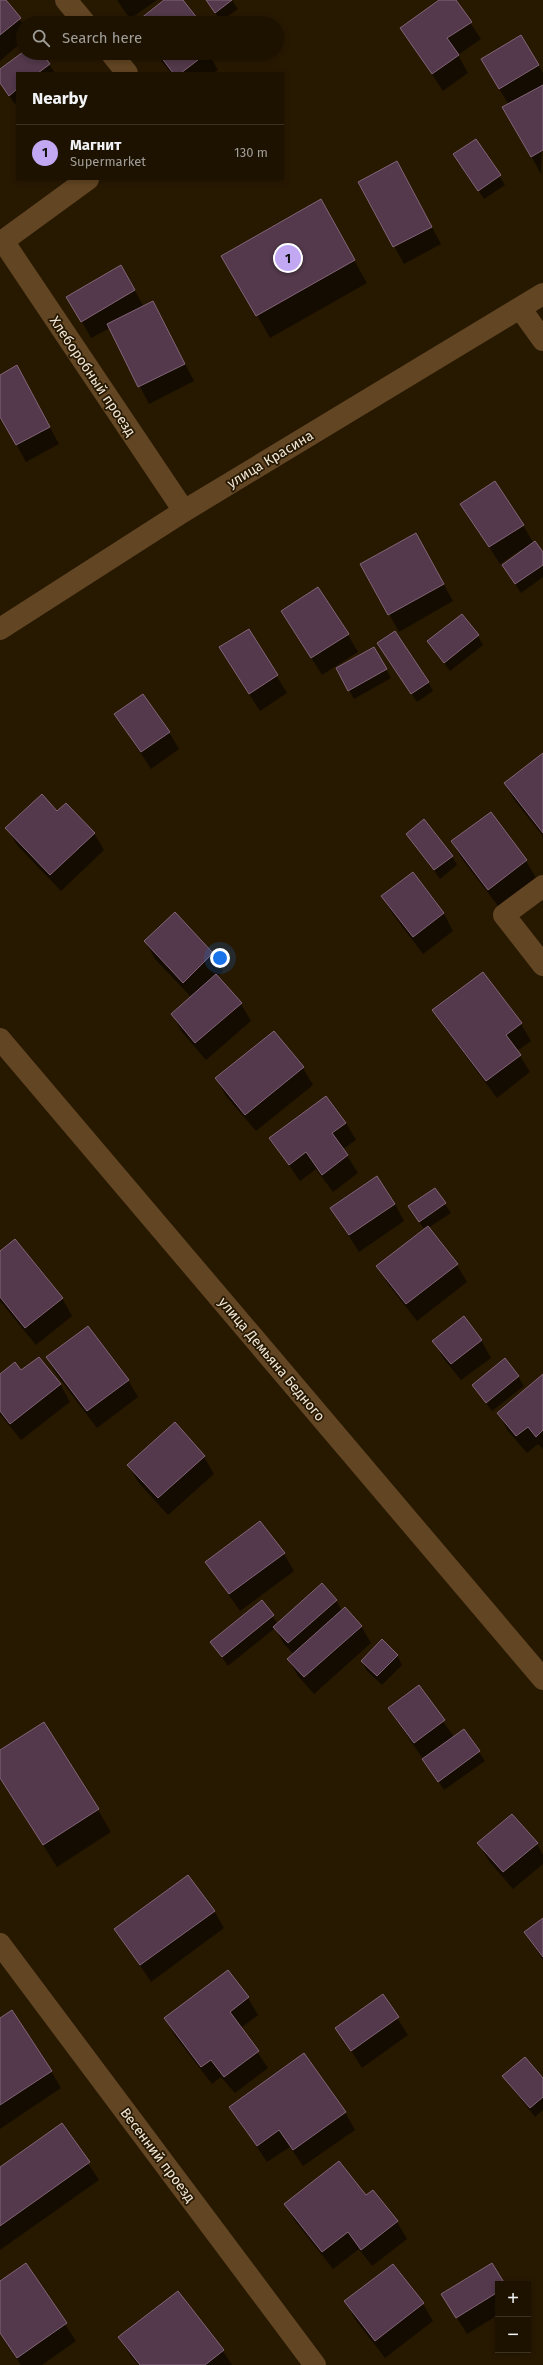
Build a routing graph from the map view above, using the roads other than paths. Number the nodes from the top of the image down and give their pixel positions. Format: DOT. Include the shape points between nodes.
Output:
graph roads {
  1 [pos="66,0"];
  2 [pos="79,16"];
  3 [pos="117,60"];
  4 [pos="126,72"];
  5 [pos="87,180"];
  6 [pos="2,242"];
  7 [pos="543,294"];
  8 [pos="520,308"];
  9 [pos="543,340"];
  10 [pos="184,511"];
  11 [pos="0,629"];
  12 [pos="543,886"];
  13 [pos="543,965"];
  14 [pos="0,1039"];
  15 [pos="543,1679"];
  16 [pos="0,1944"];
  17 [pos="315,2365"];
  1 -- 2 [label="street"];
  3 -- 4 [label="street"];
  5 -- 6 [label="street, Хлеборобный проезд"];
  6 -- 10 [label="street, Хлеборобный проезд"];
  7 -- 8 [label="street, улица Красина"];
  8 -- 9 [label="street"];
  8 -- 10 [label="street, улица Красина"];
  10 -- 11 [label="street, улица Красина"];
  12 -- 13 [label="street" via="504,915"];
  14 -- 15 [label="street, улица Демьяна Бедного"];
  16 -- 17 [label="street, Весенний проезд"];
}
